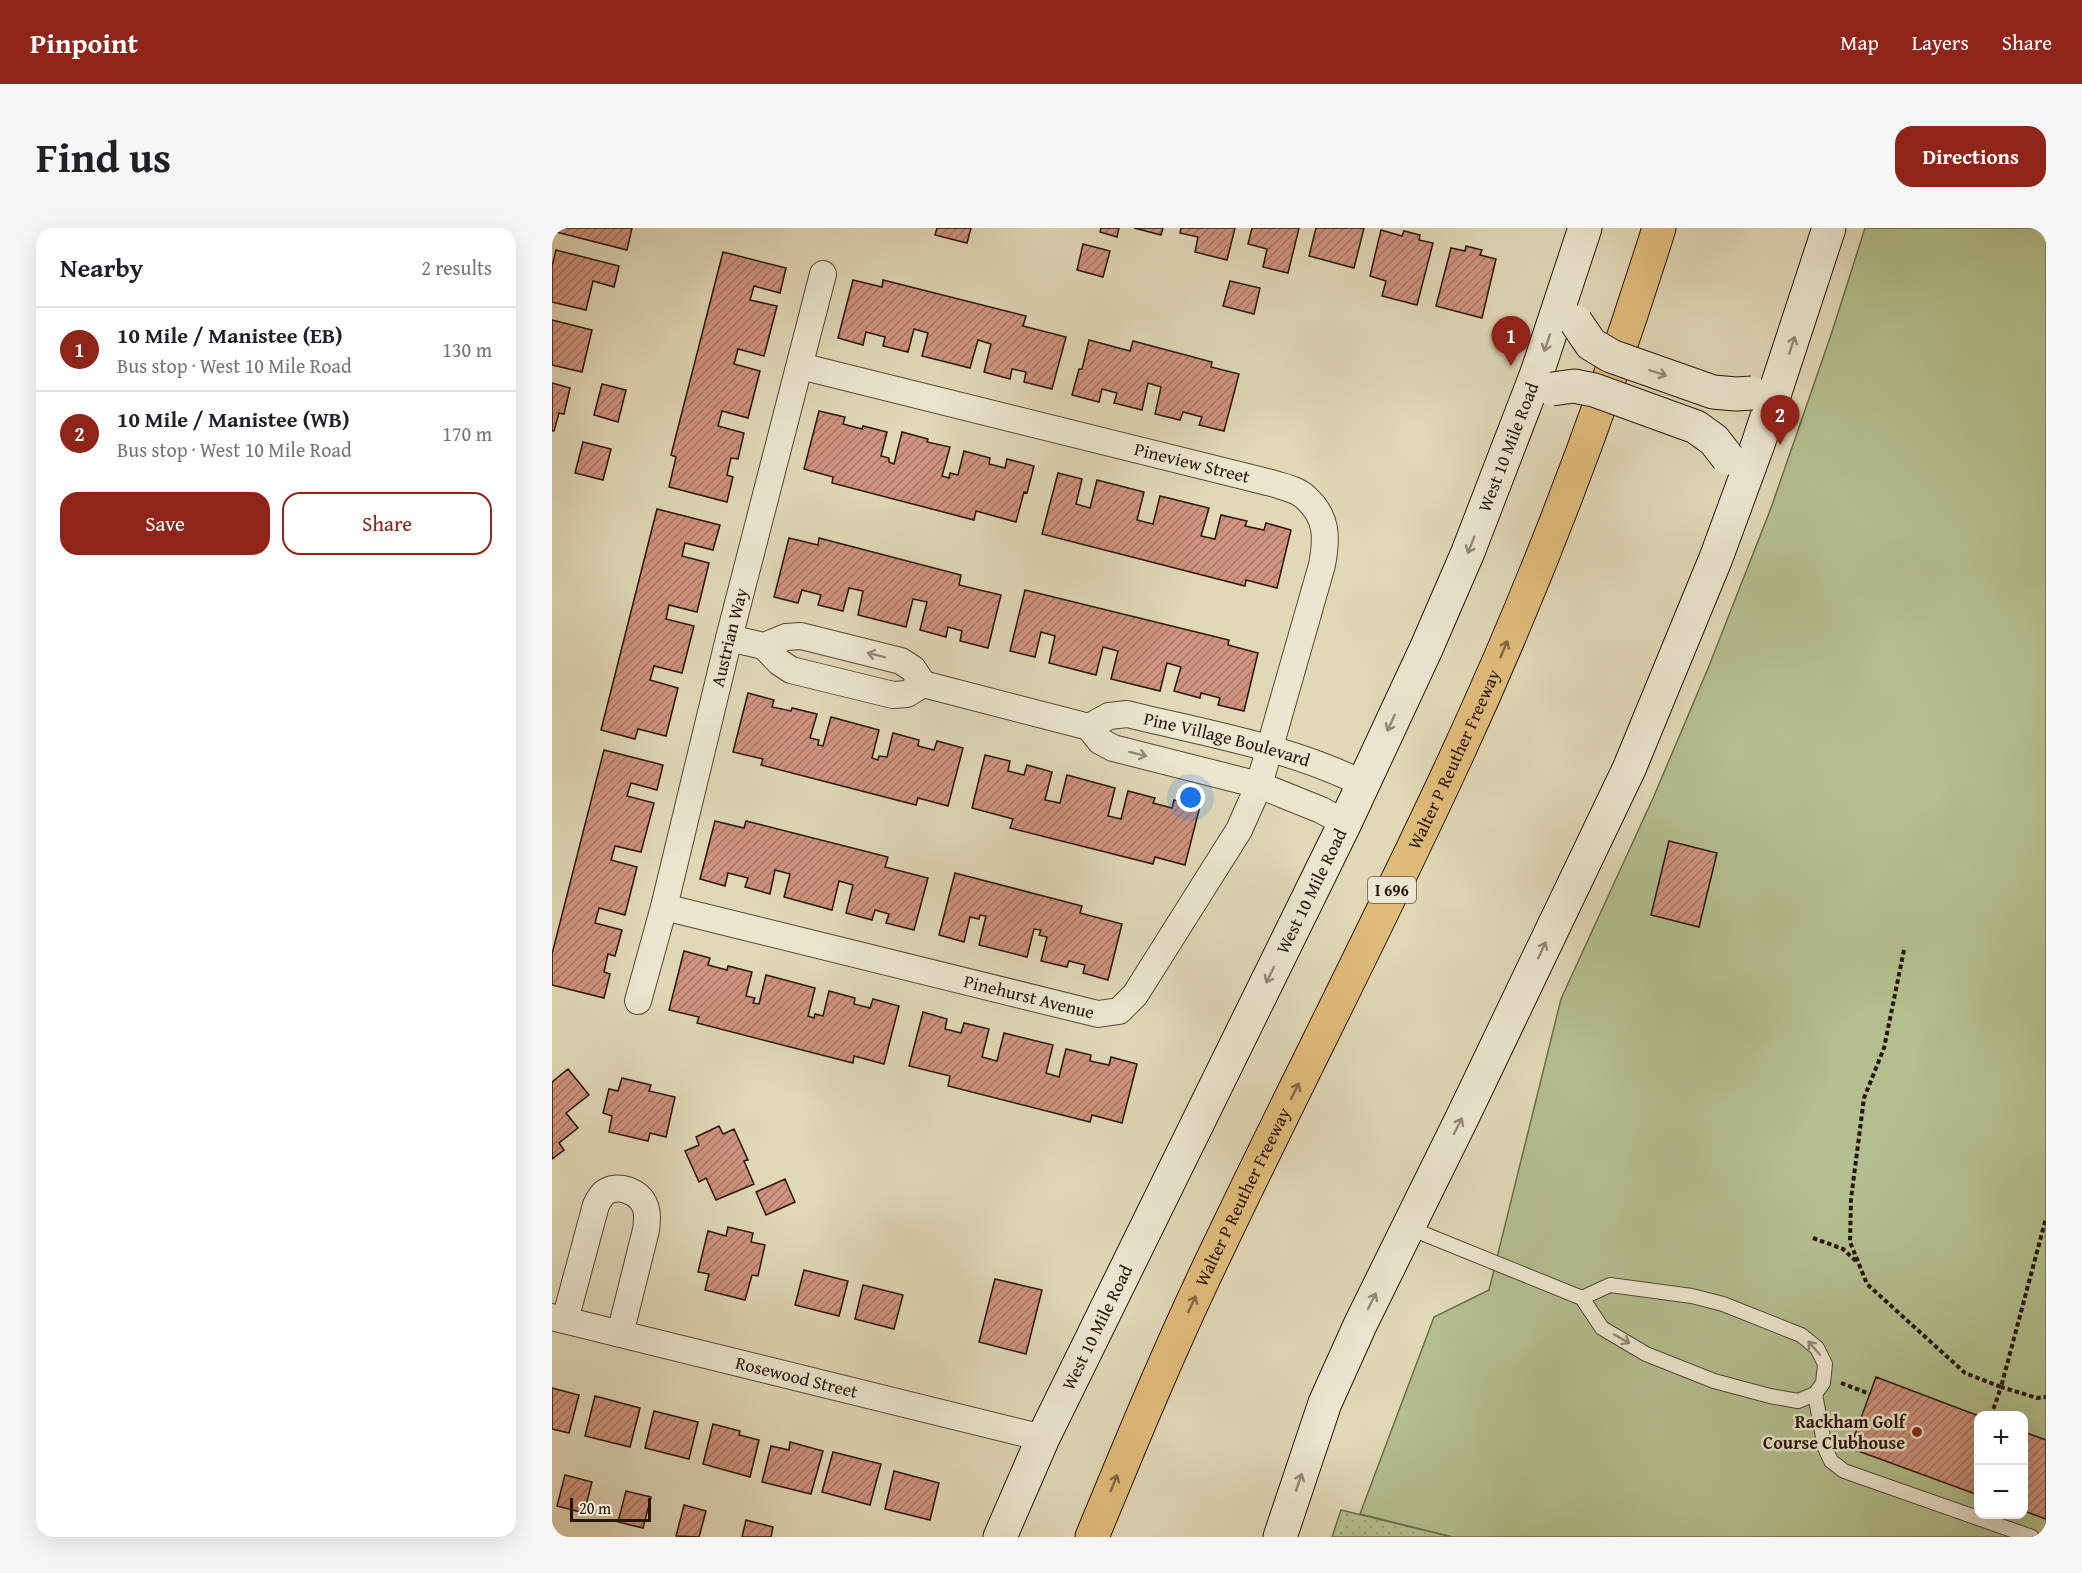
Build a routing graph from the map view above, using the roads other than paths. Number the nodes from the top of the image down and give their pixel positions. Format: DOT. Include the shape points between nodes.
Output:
graph roads {
  1 [pos="1585,228"];
  2 [pos="1659,228"];
  3 [pos="1829,228"];
  4 [pos="823,274"];
  5 [pos="1568,282"];
  6 [pos="800,366"];
  7 [pos="1766,388"];
  8 [pos="1523,410"];
  9 [pos="1737,501"];
  10 [pos="729,638"];
  11 [pos="764,646"];
  12 [pos="923,684"];
  13 [pos="1089,727"];
  14 [pos="1264,768"];
  15 [pos="1363,784"];
  16 [pos="1345,823"];
  17 [pos="664,907"];
  18 [pos="638,1001"];
  19 [pos="1407,1227"];
  20 [pos="1582,1298"];
  21 [pos="559,1319"];
  22 [pos="620,1334"];
  23 [pos="1819,1388"];
  24 [pos="1042,1438"];
  25 [pos="1000,1537"];
  26 [pos="1092,1537"];
  27 [pos="1280,1537"];
  28 [pos="2032,1537"];
  1 -- 5 [label="main road, West 10 Mile Road"];
  26 -- 2 [label="highway, Walter P Reuther Freeway / I 696, one-way" via="1218,1248 1487,689 1568,487"];
  7 -- 3 [label="main road, one-way"];
  4 -- 6 [label="street, Austrian Way"];
  5 -- 7 [label="main road, one-way, bridge" via="1576,322 1591,344 1611,356 1713,392 1736,394"];
  5 -- 8 [label="main road, West 10 Mile Road, one-way"];
  6 -- 10 [label="street, Austrian Way"];
  6 -- 14 [label="street, Pineview Street" via="1275,483 1304,496 1321,517 1327,540"];
  7 -- 9 [label="main road"];
  8 -- 9 [label="main road, bridge" via="1542,393 1574,386 1696,427 1714,440 1728,458"];
  8 -- 15 [label="main road, West 10 Mile Road, one-way" via="1468,552"];
  19 -- 9 [label="main road, one-way" via="1629,769"];
  10 -- 11 [label="street"];
  10 -- 17 [label="street, Austrian Way"];
  12 -- 11 [label="street, one-way" via="913,669 901,661 801,636"];
  11 -- 12 [label="street" via="791,670 893,695 907,694"];
  12 -- 13 [label="street, Pine Village Boulevard"];
  13 -- 14 [label="street, Pine Village Boulevard, one-way" via="1100,741 1113,748"];
  13 -- 14 [label="street, Pine Village Boulevard" via="1109,716 1127,714"];
  14 -- 15 [label="street, Pine Village Boulevard" via="1339,772"];
  14 -- 16 [label="street, Pine Village Boulevard"];
  14 -- 17 [label="street, Pinehurst Avenue" via="1233,840 1135,996 1119,1011 1098,1014"];
  15 -- 16 [label="main road, West 10 Mile Road"];
  16 -- 24 [label="main road, West 10 Mile Road, one-way"];
  17 -- 18 [label="street, Austrian Way"];
  19 -- 20 [label="lane"];
  27 -- 19 [label="main road, one-way" via="1325,1403"];
  20 -- 23 [label="lane, one-way" via="1602,1328 1646,1354 1714,1381 1798,1401"];
  23 -- 20 [label="lane, one-way" via="1825,1364 1817,1348 1801,1335 1722,1304 1610,1284"];
  21 -- 22 [label="street, Rosewood Street"];
  21 -- 22 [label="street" via="596,1205 602,1194 611,1189 627,1191 636,1194 645,1206 647,1218"];
  22 -- 24 [label="street, Rosewood Street"];
  23 -- 28 [label="lane" via="1825,1448 1832,1461 1844,1470"];
  24 -- 25 [label="main road, West 10 Mile Road"];
}
